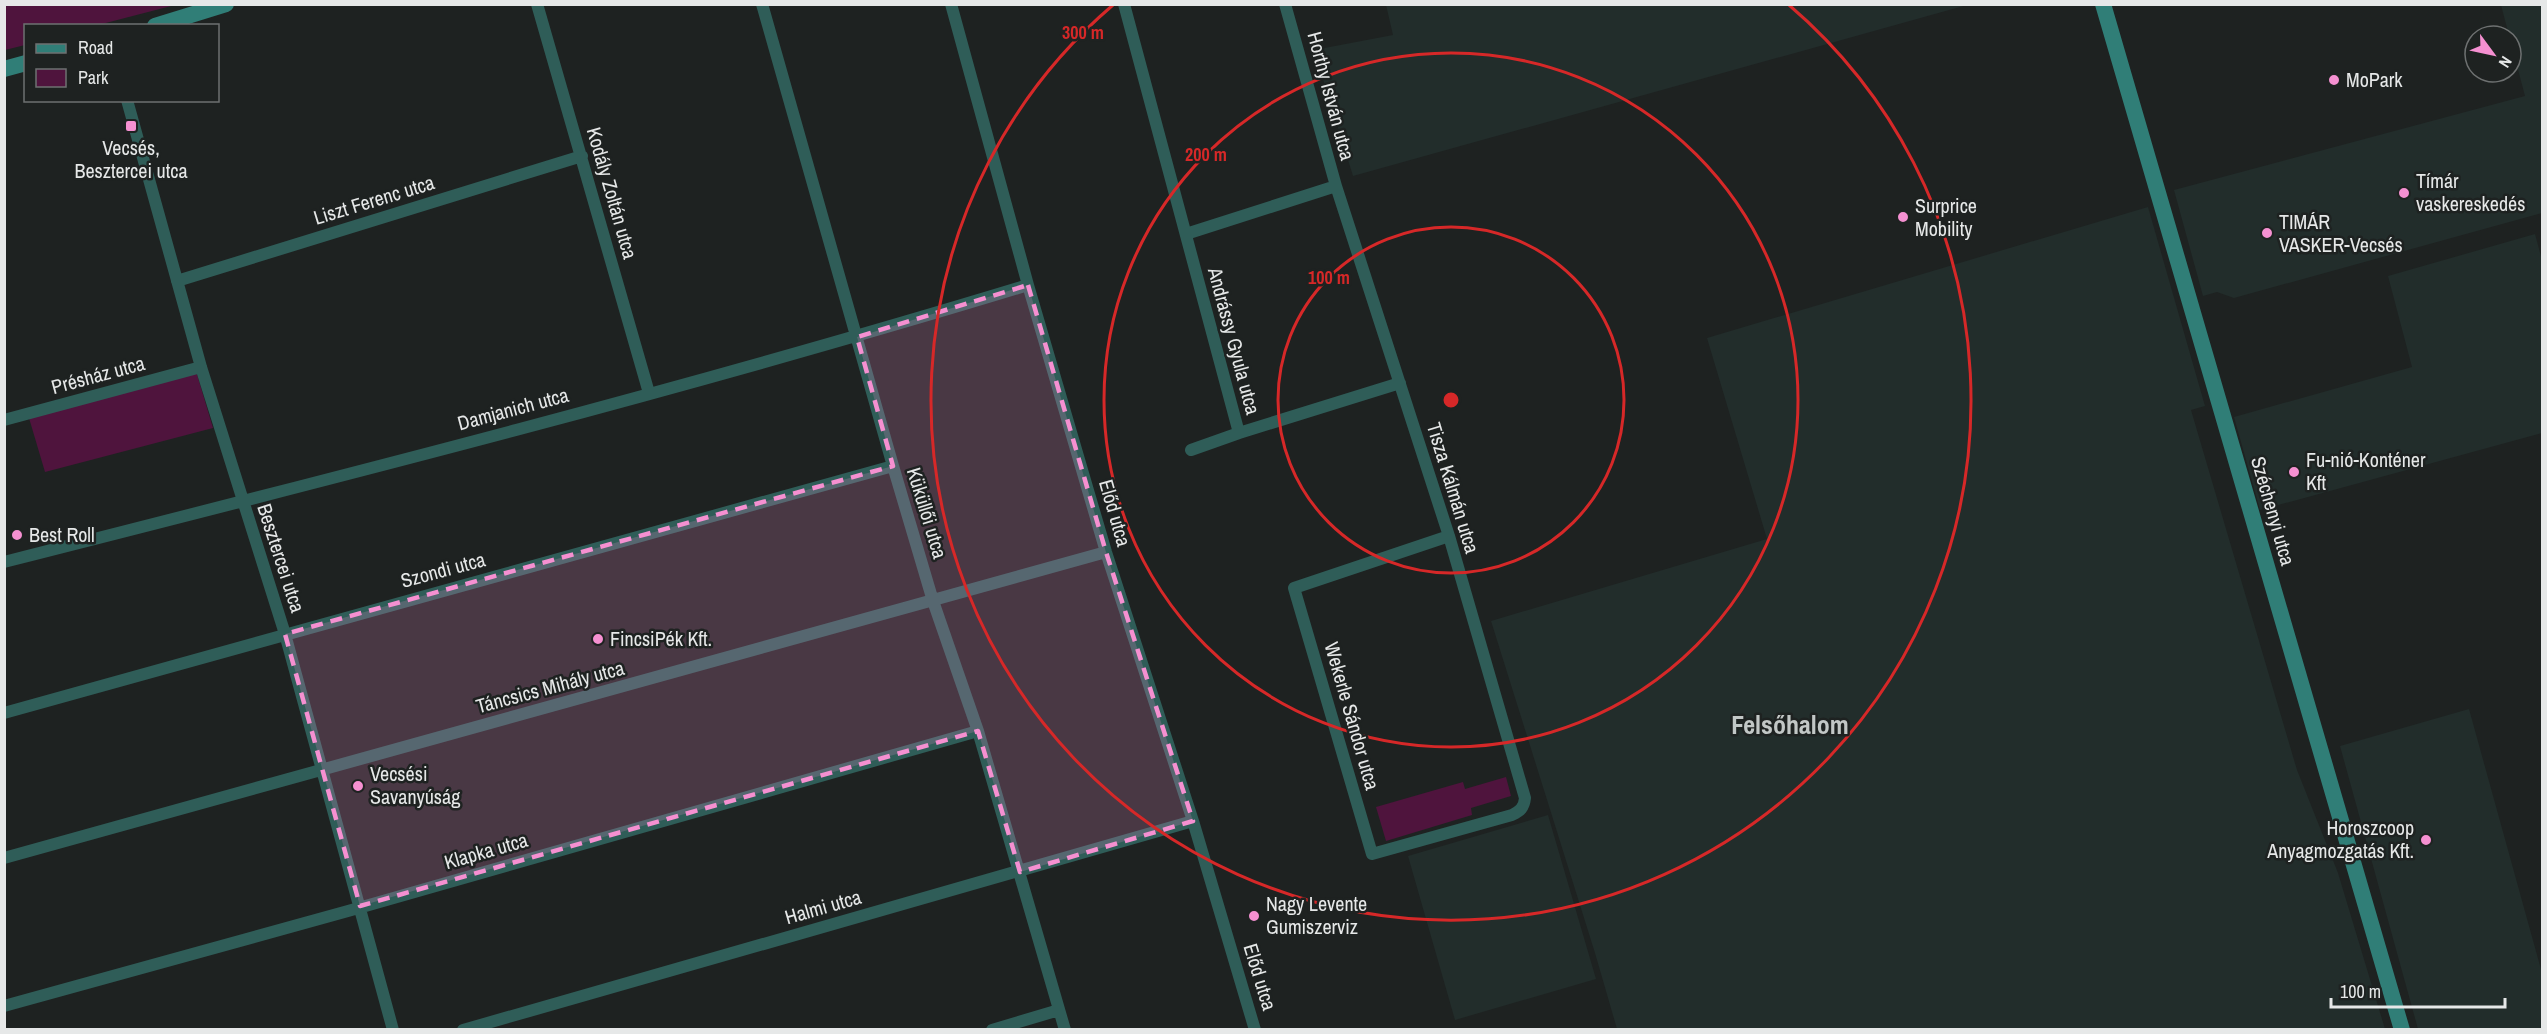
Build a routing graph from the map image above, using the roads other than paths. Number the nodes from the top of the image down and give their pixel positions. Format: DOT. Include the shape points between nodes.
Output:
graph roads {
  1 [pos="226,4"];
  2 [pos="537,4"];
  3 [pos="762,4"];
  4 [pos="951,4"];
  5 [pos="1124,4"];
  6 [pos="1286,4"];
  7 [pos="2103,4"];
  8 [pos="161,24"];
  9 [pos="24,64"];
  10 [pos="4,69"];
  11 [pos="128,102"];
  12 [pos="582,156"];
  13 [pos="1336,186"];
  14 [pos="1186,234"];
  15 [pos="177,280"];
  16 [pos="1028,285"];
  17 [pos="857,337"];
  18 [pos="201,367"];
  19 [pos="1400,383"];
  20 [pos="649,393"];
  21 [pos="4,420"];
  22 [pos="1239,433"];
  23 [pos="1191,450"];
  24 [pos="893,466"];
  25 [pos="243,502"];
  26 [pos="1449,536"];
  27 [pos="1106,552"];
  28 [pos="4,562"];
  29 [pos="933,601"];
  30 [pos="285,634"];
  31 [pos="4,712"];
  32 [pos="978,731"];
  33 [pos="321,768"];
  34 [pos="1193,821"];
  35 [pos="1372,854"];
  36 [pos="4,858"];
  37 [pos="1020,872"];
  38 [pos="360,906"];
  39 [pos="4,1006"];
  40 [pos="1059,1010"];
  41 [pos="393,1029"];
  42 [pos="463,1029"];
  43 [pos="992,1029"];
  44 [pos="1065,1029"];
  45 [pos="1255,1029"];
  46 [pos="2402,1029"];
  1 -- 8 [label="street"];
  2 -- 12 [label="street, Kodály Zoltán utca"];
  3 -- 17 [label="street, Küküllői utca"];
  4 -- 16 [label="street, Előd utca"];
  5 -- 14 [label="street, Andrássy Gyula utca"];
  6 -- 13 [label="street, Horthy István utca"];
  7 -- 46 [label="street, Széchenyi utca"];
  9 -- 10 [label="street"];
  11 -- 15 [label="street, Besztercei utca"];
  12 -- 15 [label="street, Liszt Ferenc utca"];
  12 -- 20 [label="street, Kodály Zoltán utca"];
  13 -- 14 [label="street, Horthy István utca"];
  13 -- 19 [label="street, Tisza Kálmán utca"];
  14 -- 22 [label="street, Andrássy Gyula utca"];
  15 -- 18 [label="street, Besztercei utca"];
  16 -- 17 [label="street, Damjanich utca"];
  16 -- 27 [label="street, Előd utca"];
  17 -- 20 [label="street, Damjanich utca"];
  17 -- 24 [label="street, Küküllői utca"];
  18 -- 21 [label="street, Présház utca"];
  18 -- 25 [label="street, Besztercei utca"];
  19 -- 22 [label="street, Andrássy Gyula utca"];
  19 -- 26 [label="street, Tisza Kálmán utca"];
  20 -- 25 [label="street, Damjanich utca"];
  22 -- 23 [label="street"];
  24 -- 29 [label="street, Küküllői utca"];
  24 -- 30 [label="street, Szondi utca"];
  25 -- 28 [label="street, Damjanich utca"];
  25 -- 30 [label="street, Besztercei utca"];
  26 -- 35 [label="street, Wekerle Sándor utca" via="1294,588"];
  26 -- 35 [label="street, Tisza Kálmán utca" via="1525,805 1512,815"];
  27 -- 29 [label="street, Táncsics Mihály utca"];
  27 -- 34 [label="street, Előd utca"];
  29 -- 32 [label="street, Küküllői utca"];
  29 -- 33 [label="street, Táncsics Mihály utca"];
  30 -- 31 [label="street, Szondi utca"];
  30 -- 33 [label="street, Besztercei utca"];
  32 -- 37 [label="street, Küküllői utca"];
  32 -- 38 [label="street, Klapka utca"];
  33 -- 36 [label="street, Táncsics Mihály utca"];
  33 -- 38 [label="street, Besztercei utca"];
  34 -- 37 [label="street, Halmi utca"];
  34 -- 45 [label="street, Előd utca"];
  37 -- 40 [label="street, Küküllői utca"];
  37 -- 42 [label="street, Halmi utca"];
  38 -- 39 [label="street, Klapka utca"];
  38 -- 41 [label="street, Besztercei utca"];
  40 -- 43 [label="street"];
  40 -- 44 [label="street, Küküllői utca"];
}
